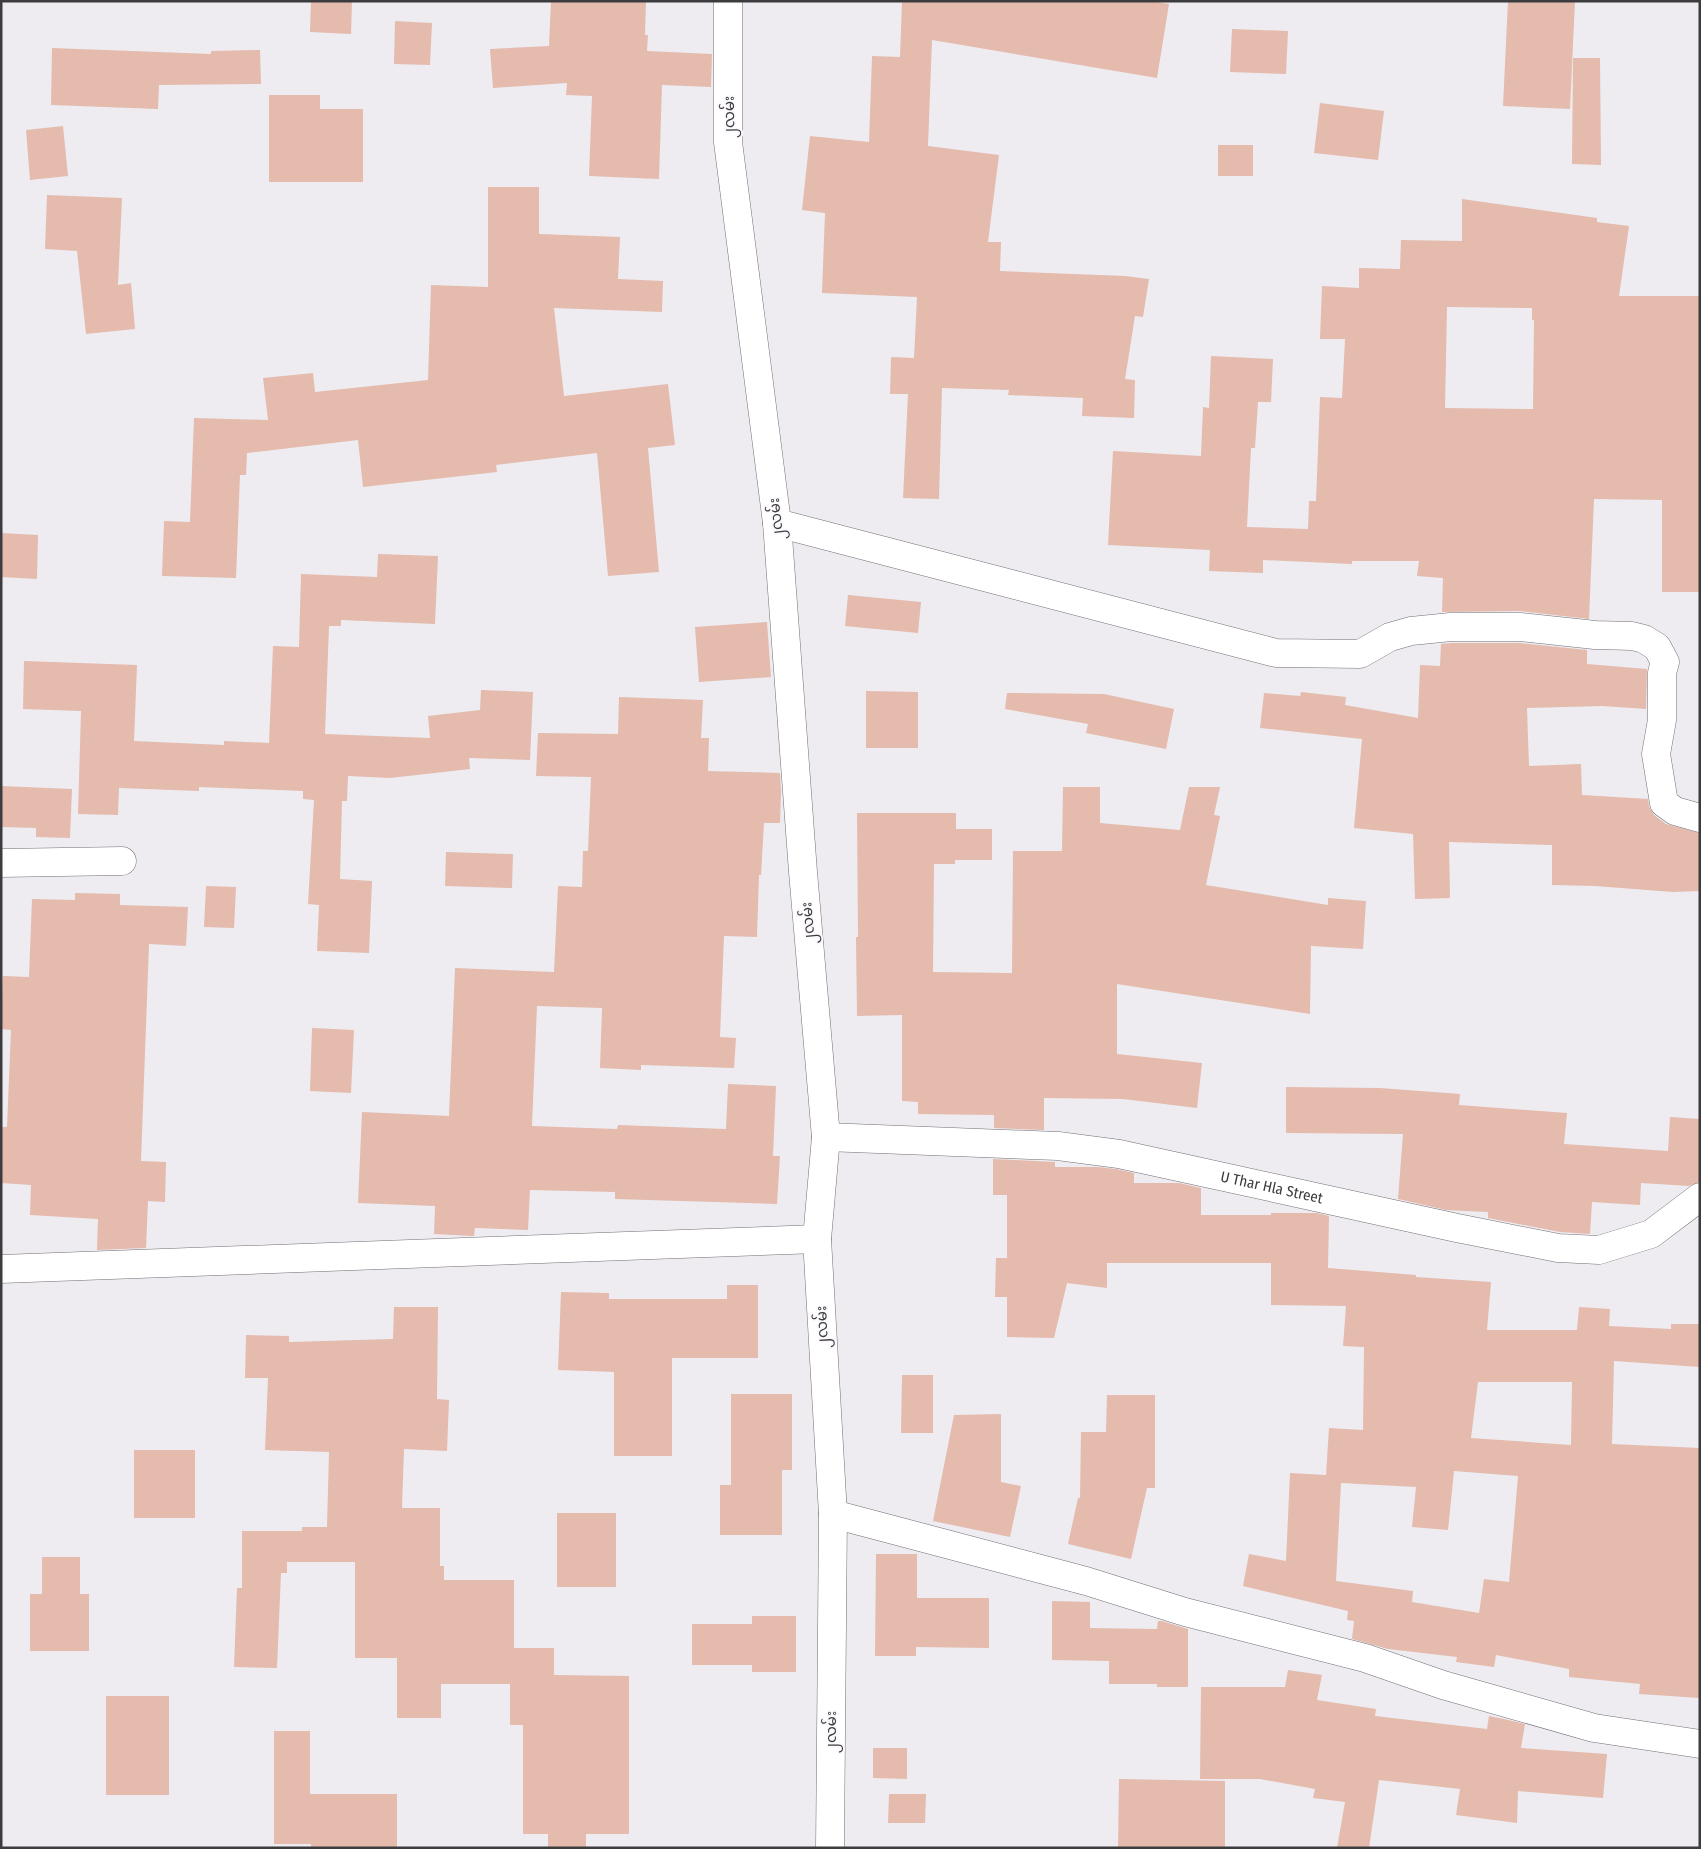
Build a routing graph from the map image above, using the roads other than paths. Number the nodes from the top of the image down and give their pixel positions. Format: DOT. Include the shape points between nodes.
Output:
graph roads {
  1 [pos="728,1"];
  2 [pos="777,523"];
  3 [pos="1700,818"];
  4 [pos="122,860"];
  5 [pos="1,863"];
  6 [pos="826,1137"];
  7 [pos="1700,1196"];
  8 [pos="817,1239"];
  9 [pos="1,1269"];
  10 [pos="833,1514"];
  11 [pos="1700,1744"];
  12 [pos="830,1848"];
  1 -- 2 [label="street, ၂လမ်း" via="728,142"];
  2 -- 3 [label="street" via="1276,653 1360,654 1411,630 1451,627 1520,627 1644,639 1657,647 1665,662 1662,720 1656,754 1664,803 1675,811"];
  2 -- 6 [label="street, ၂လမ်း"];
  4 -- 5 [label="street"];
  6 -- 7 [label="street, U Thar Hla Street" via="1058,1146 1119,1154 1558,1248 1599,1250 1651,1234"];
  6 -- 8 [label="street, ၂လမ်း"];
  8 -- 9 [label="street"];
  8 -- 10 [label="street, ၂လမ်း"];
  10 -- 11 [label="street" via="1086,1581 1185,1612 1365,1658 1443,1686 1594,1728"];
  10 -- 12 [label="street, ၂လမ်း"];
}
